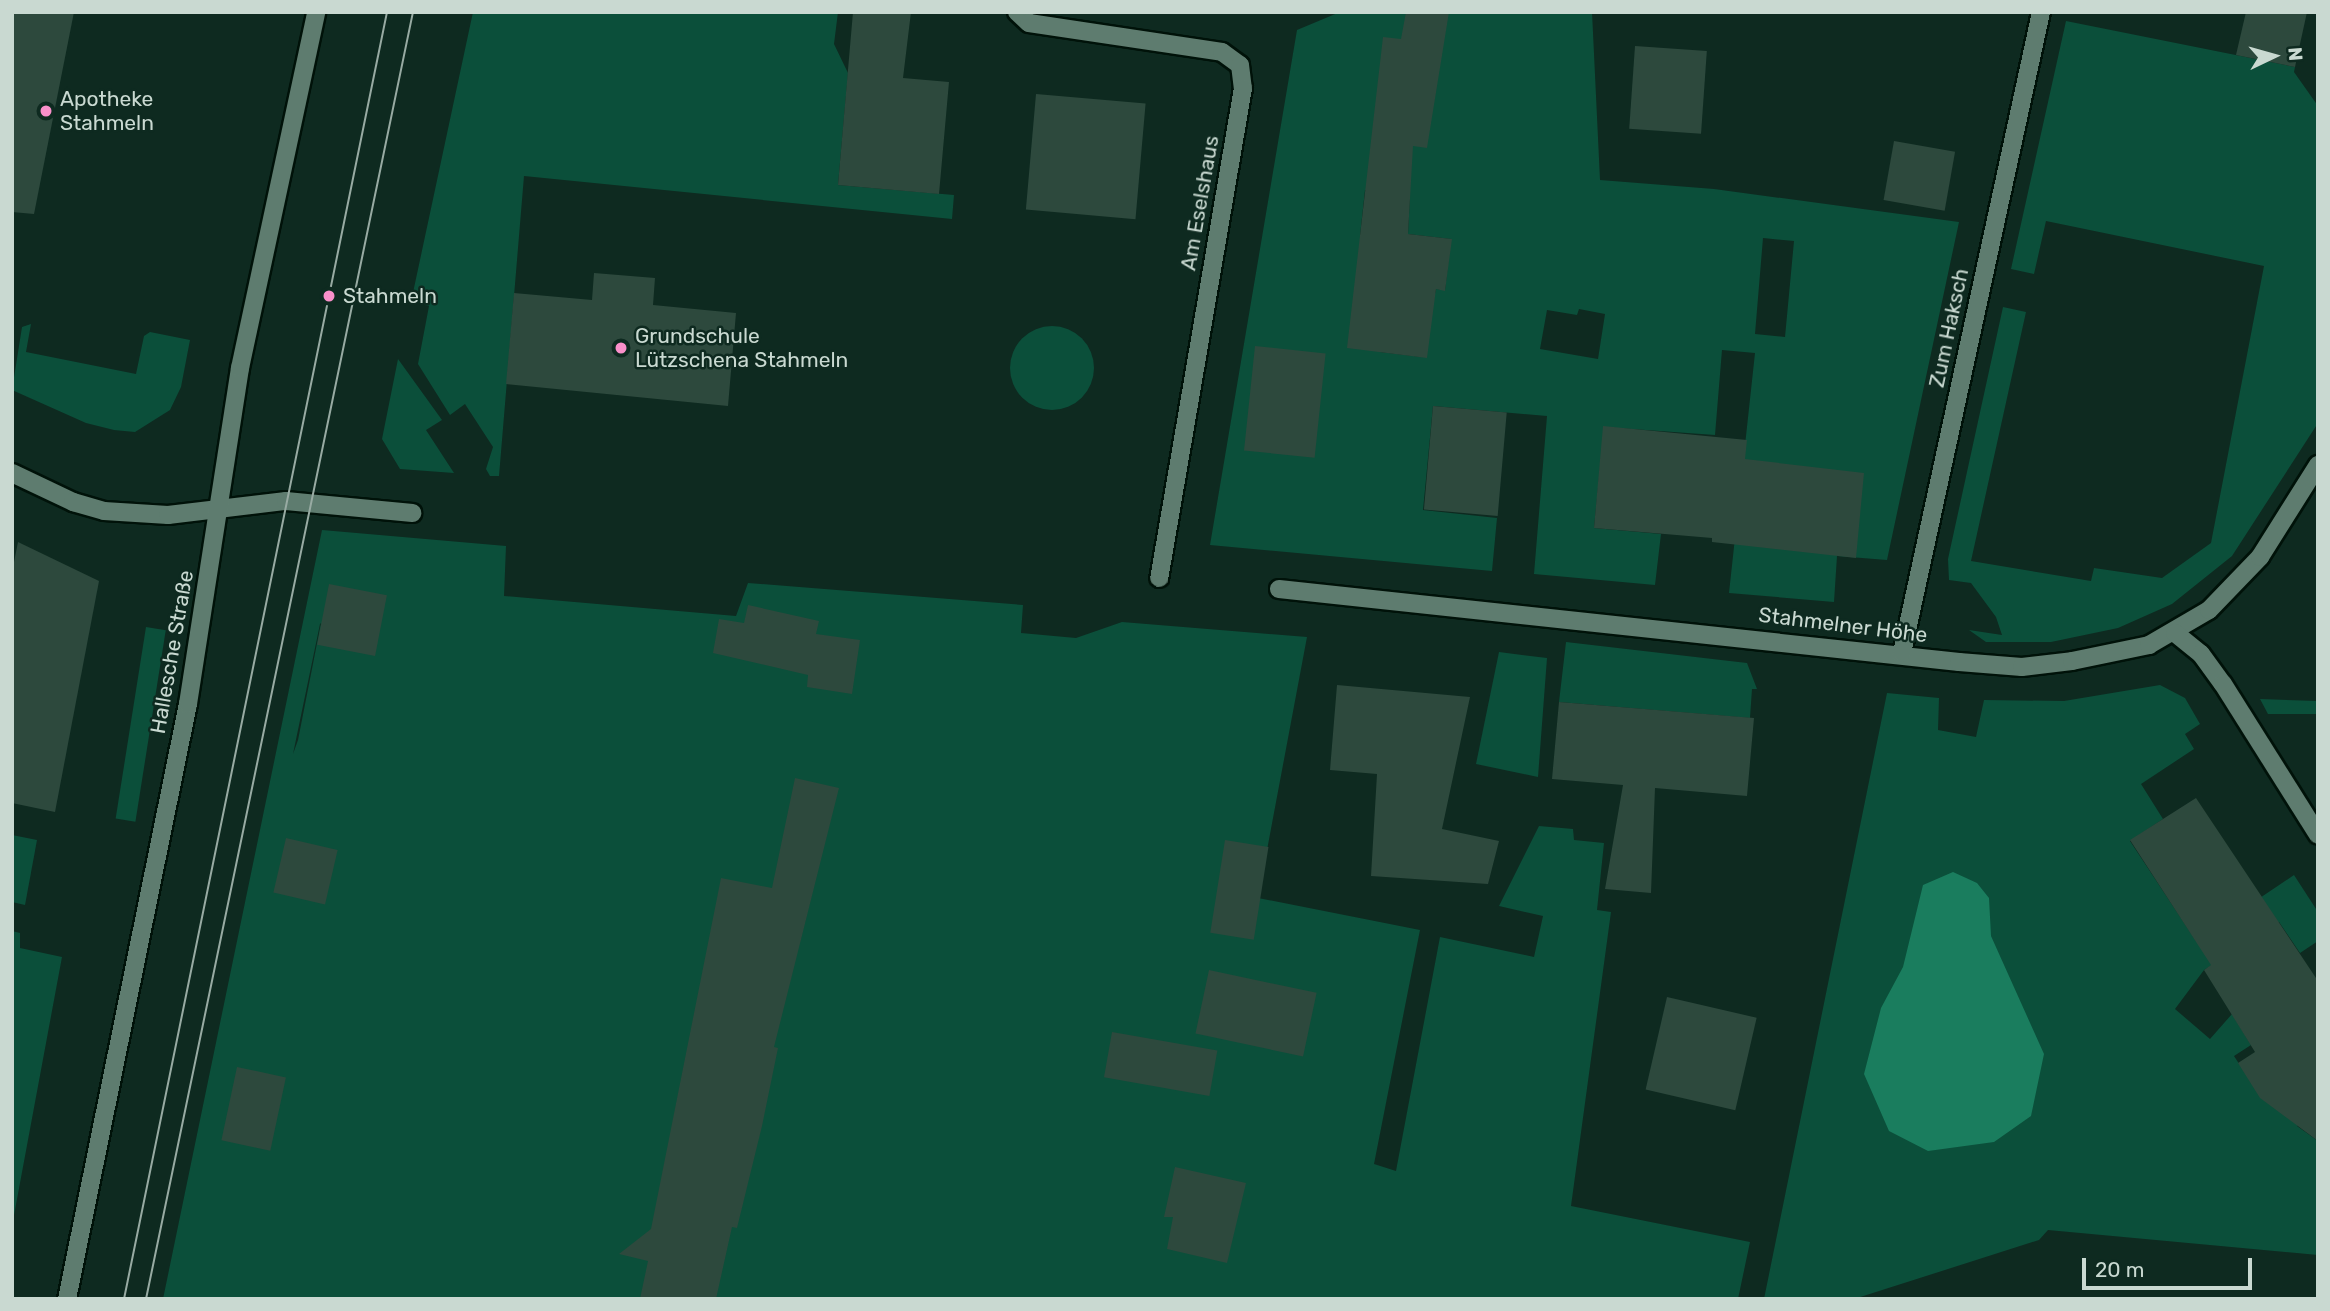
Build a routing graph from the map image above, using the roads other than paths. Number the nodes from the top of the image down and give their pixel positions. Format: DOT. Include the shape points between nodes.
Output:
graph roads {
  1 [pos="316,12"];
  2 [pos="1017,12"];
  3 [pos="2041,12"];
  4 [pos="2318,465"];
  5 [pos="12,473"];
  6 [pos="218,506"];
  7 [pos="412,513"];
  8 [pos="1159,578"];
  9 [pos="1279,589"];
  10 [pos="2175,633"];
  11 [pos="1902,653"];
  12 [pos="2318,835"];
  13 [pos="67,1299"];
  1 -- 6 [label="street, Hallesche Straße" via="242,357"];
  2 -- 8 [label="street, Am Eselshaus" via="1029,23 1222,52 1240,65 1243,88"];
  3 -- 11 [label="street, Zum Haksch"];
  4 -- 10 [label="street, Stahmelner Höhe" via="2237,585"];
  5 -- 6 [label="street" via="73,502 104,510 168,515"];
  6 -- 7 [label="street" via="286,501"];
  6 -- 13 [label="street, Hallesche Straße" via="188,704"];
  9 -- 11 [label="street, Stahmelner Höhe"];
  10 -- 11 [label="street, Stahmelner Höhe" via="2119,654 2022,667"];
  10 -- 12 [label="street" via="2201,654 2223,684"];
}
